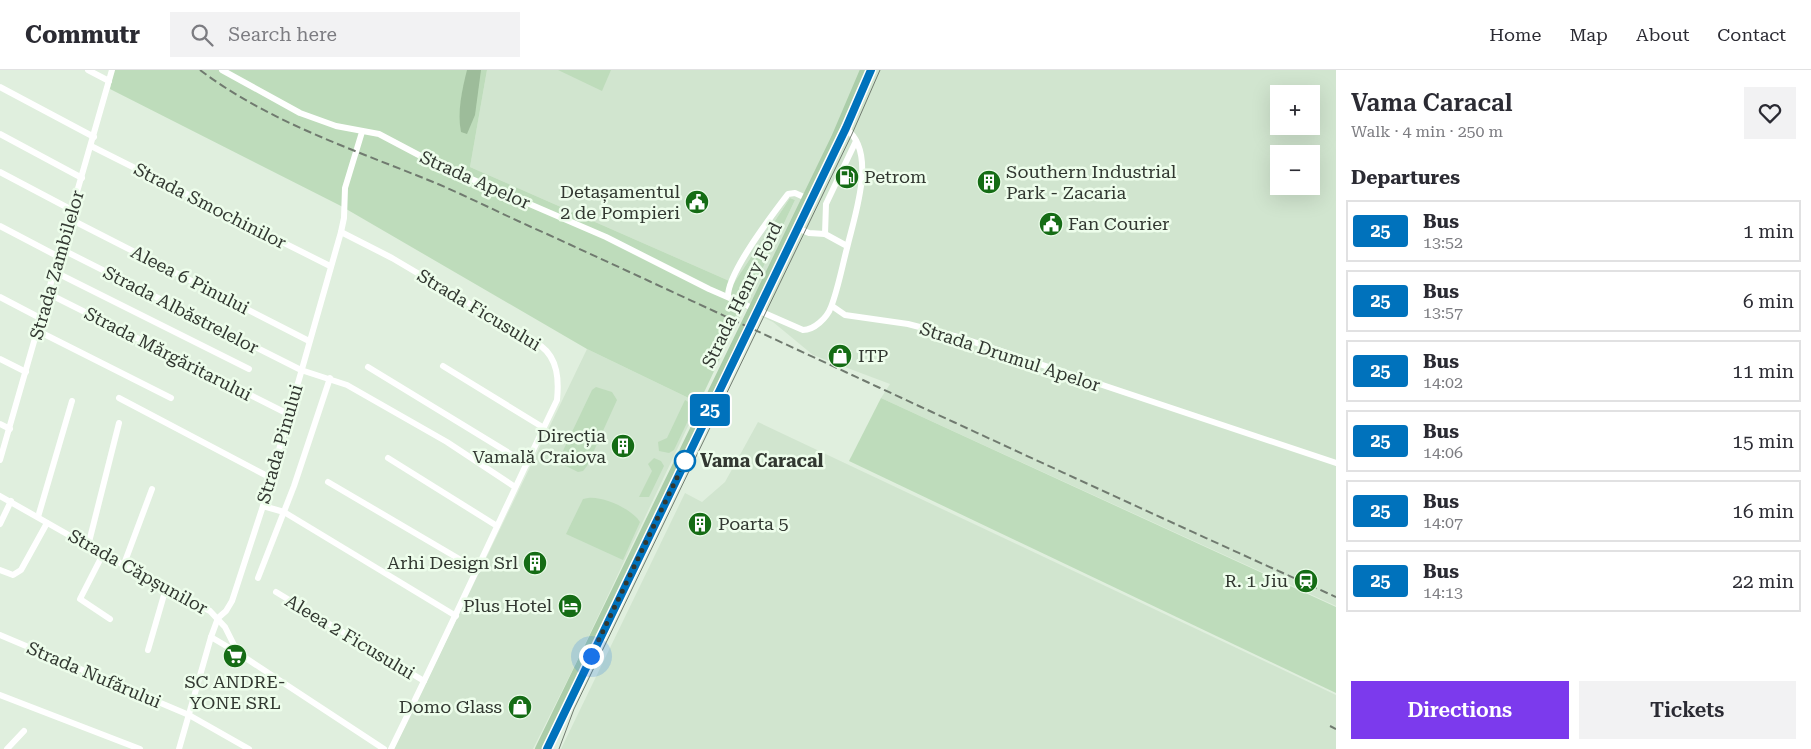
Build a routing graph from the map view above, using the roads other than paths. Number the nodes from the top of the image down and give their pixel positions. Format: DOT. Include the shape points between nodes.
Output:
graph roads {
  1 [pos="88,70"];
  2 [pos="112,70"];
  3 [pos="222,70"];
  4 [pos="864,70"];
  5 [pos="871,70"];
  6 [pos="109,81"];
  7 [pos="0,87"];
  8 [pos="846,128"];
  9 [pos="362,132"];
  10 [pos="0,134"];
  11 [pos="94,137"];
  12 [pos="856,141"];
  13 [pos="91,146"];
  14 [pos="0,172"];
  15 [pos="82,178"];
  16 [pos="806,198"];
  17 [pos="72,210"];
  18 [pos="70,219"];
  19 [pos="0,226"];
  20 [pos="797,228"];
  21 [pos="341,232"];
  22 [pos="825,234"];
  23 [pos="847,246"];
  24 [pos="61,249"];
  25 [pos="59,257"];
  26 [pos="330,266"];
  27 [pos="55,272"];
  28 [pos="49,294"];
  29 [pos="728,296"];
  30 [pos="0,297"];
  31 [pos="832,306"];
  32 [pos="42,319"];
  33 [pos="38,331"];
  34 [pos="309,341"];
  35 [pos="0,359"];
  36 [pos="442,366"];
  37 [pos="368,367"];
  38 [pos="248,369"];
  39 [pos="301,370"];
  40 [pos="26,372"];
  41 [pos="330,378"];
  42 [pos="119,398"];
  43 [pos="171,398"];
  44 [pos="72,401"];
  45 [pos="288,414"];
  46 [pos="0,424"];
  47 [pos="119,424"];
  48 [pos="544,428"];
  49 [pos="10,429"];
  50 [pos="388,458"];
  51 [pos="0,460"];
  52 [pos="1336,463"];
  53 [pos="527,464"];
  54 [pos="271,478"];
  55 [pos="328,482"];
  56 [pos="515,487"];
  57 [pos="152,489"];
  58 [pos="0,496"];
  59 [pos="10,501"];
  60 [pos="263,506"];
  61 [pos="284,512"];
  62 [pos="38,517"];
  63 [pos="47,522"];
  64 [pos="0,524"];
  65 [pos="497,526"];
  66 [pos="88,546"];
  67 [pos="103,554"];
  68 [pos="124,564"];
  69 [pos="0,570"];
  70 [pos="478,570"];
  71 [pos="258,578"];
  72 [pos="166,588"];
  73 [pos="276,592"];
  74 [pos="456,616"];
  75 [pos="218,618"];
  76 [pos="110,619"];
  77 [pos="0,635"];
  78 [pos="211,637"];
  79 [pos="148,650"];
  80 [pos="238,653"];
  81 [pos="424,682"];
  82 [pos="0,695"];
  83 [pos="189,715"];
  84 [pos="24,731"];
  85 [pos="7,749"];
  86 [pos="140,749"];
  87 [pos="179,749"];
  88 [pos="249,749"];
  89 [pos="384,749"];
  90 [pos="391,749"];
  91 [pos="539,749"];
  92 [pos="547,749"];
  1 -- 6 [label="street"];
  2 -- 6 [label="street, Strada Zambilelor"];
  3 -- 9 [label="street, Strada Apelor" via="300,113"];
  4 -- 16 [label="main road, Strada Henry Ford"];
  5 -- 8 [label="main road, Strada Henry Ford"];
  6 -- 11 [label="street, Strada Zambilelor"];
  7 -- 11 [label="street"];
  8 -- 12 [label="street"];
  8 -- 20 [label="main road, Strada Henry Ford"];
  9 -- 21 [label="street, Strada Pinului" via="345,188"];
  9 -- 29 [label="street, Strada Apelor" via="379,134 419,156 611,239"];
  10 -- 15 [label="street"];
  11 -- 13 [label="street, Strada Zambilelor"];
  12 -- 22 [label="street" via="826,204"];
  12 -- 23 [label="street" via="861,160 859,200"];
  13 -- 15 [label="street, Strada Zambilelor"];
  13 -- 26 [label="street, Strada Smochinilor"];
  14 -- 17 [label="street"];
  15 -- 17 [label="street, Strada Zambilelor"];
  16 -- 29 [label="street" via="796,193 788,194 728,285"];
  16 -- 91 [label="main road, Strada Henry Ford"];
  17 -- 18 [label="street, Strada Zambilelor"];
  18 -- 24 [label="street, Strada Zambilelor"];
  18 -- 34 [label="street, Aleea 6 Pinului"];
  19 -- 25 [label="street"];
  20 -- 22 [label="street"];
  20 -- 92 [label="main road, Strada Henry Ford"];
  21 -- 26 [label="street, Strada Pinului"];
  21 -- 48 [label="street, Strada Ficusului" via="392,258 549,352 559,386 558,400"];
  22 -- 23 [label="street"];
  23 -- 31 [label="street"];
  24 -- 25 [label="street, Strada Zambilelor"];
  24 -- 39 [label="street, Strada Albăstrelelor"];
  25 -- 27 [label="street, Strada Zambilelor"];
  26 -- 34 [label="street, Strada Pinului"];
  27 -- 28 [label="street, Strada Zambilelor"];
  27 -- 38 [label="street"];
  28 -- 32 [label="street, Strada Zambilelor"];
  28 -- 45 [label="street, Strada Mărgăritarului"];
  29 -- 31 [label="street, Strada Apelor" via="796,328 808,330 818,324"];
  30 -- 32 [label="street"];
  31 -- 52 [label="street, Strada Drumul Apelor" via="844,315 908,324 962,338"];
  32 -- 33 [label="street, Strada Zambilelor"];
  33 -- 40 [label="street, Strada Zambilelor"];
  33 -- 43 [label="street"];
  34 -- 39 [label="street, Strada Pinului"];
  35 -- 40 [label="street"];
  36 -- 48 [label="street"];
  37 -- 53 [label="street"];
  39 -- 41 [label="street, Strada Albăstrelelor"];
  39 -- 45 [label="street, Strada Pinului"];
  40 -- 49 [label="street, Strada Zambilelor"];
  41 -- 56 [label="street, Strada Albăstrelelor" via="359,391 447,442"];
  41 -- 61 [label="street"];
  42 -- 54 [label="street"];
  44 -- 62 [label="street"];
  45 -- 54 [label="street, Strada Pinului"];
  46 -- 49 [label="street"];
  47 -- 66 [label="street"];
  48 -- 53 [label="street, Strada Ficusului"];
  49 -- 51 [label="street, Strada Zambilelor"];
  50 -- 65 [label="street"];
  53 -- 56 [label="street, Strada Ficusului"];
  54 -- 60 [label="street, Strada Pinului"];
  55 -- 70 [label="street"];
  56 -- 65 [label="street, Strada Ficusului"];
  57 -- 68 [label="street"];
  58 -- 59 [label="street, Strada Căpșunilor"];
  59 -- 62 [label="street, Strada Căpșunilor"];
  59 -- 64 [label="street"];
  60 -- 61 [label="street"];
  60 -- 75 [label="street, Strada Pinului" via="232,601"];
  61 -- 71 [label="street"];
  61 -- 74 [label="street"];
  62 -- 63 [label="street, Strada Căpșunilor"];
  63 -- 66 [label="street, Strada Căpșunilor"];
  63 -- 69 [label="street" via="22,570 13,575"];
  65 -- 70 [label="street, Strada Ficusului"];
  66 -- 67 [label="street, Strada Căpșunilor"];
  67 -- 68 [label="street, Strada Căpșunilor"];
  67 -- 76 [label="street" via="80,599"];
  68 -- 72 [label="street, Strada Căpșunilor"];
  70 -- 74 [label="street, Strada Ficusului"];
  72 -- 75 [label="street, Strada Căpșunilor" via="210,610"];
  72 -- 79 [label="street"];
  73 -- 81 [label="street, Aleea 2 Ficusului"];
  74 -- 81 [label="street, Strada Ficusului"];
  75 -- 78 [label="street, Strada Pinului"];
  75 -- 80 [label="street, Strada Căpșunilor"];
  77 -- 83 [label="street, Strada Nufărului"];
  78 -- 80 [label="street"];
  78 -- 83 [label="street, Strada Pinului"];
  80 -- 89 [label="street"];
  81 -- 90 [label="street, Strada Ficusului"];
  82 -- 86 [label="street"];
  83 -- 87 [label="street, Strada Pinului"];
  83 -- 88 [label="street, Strada Nufărului"];
  84 -- 85 [label="street"];
}
